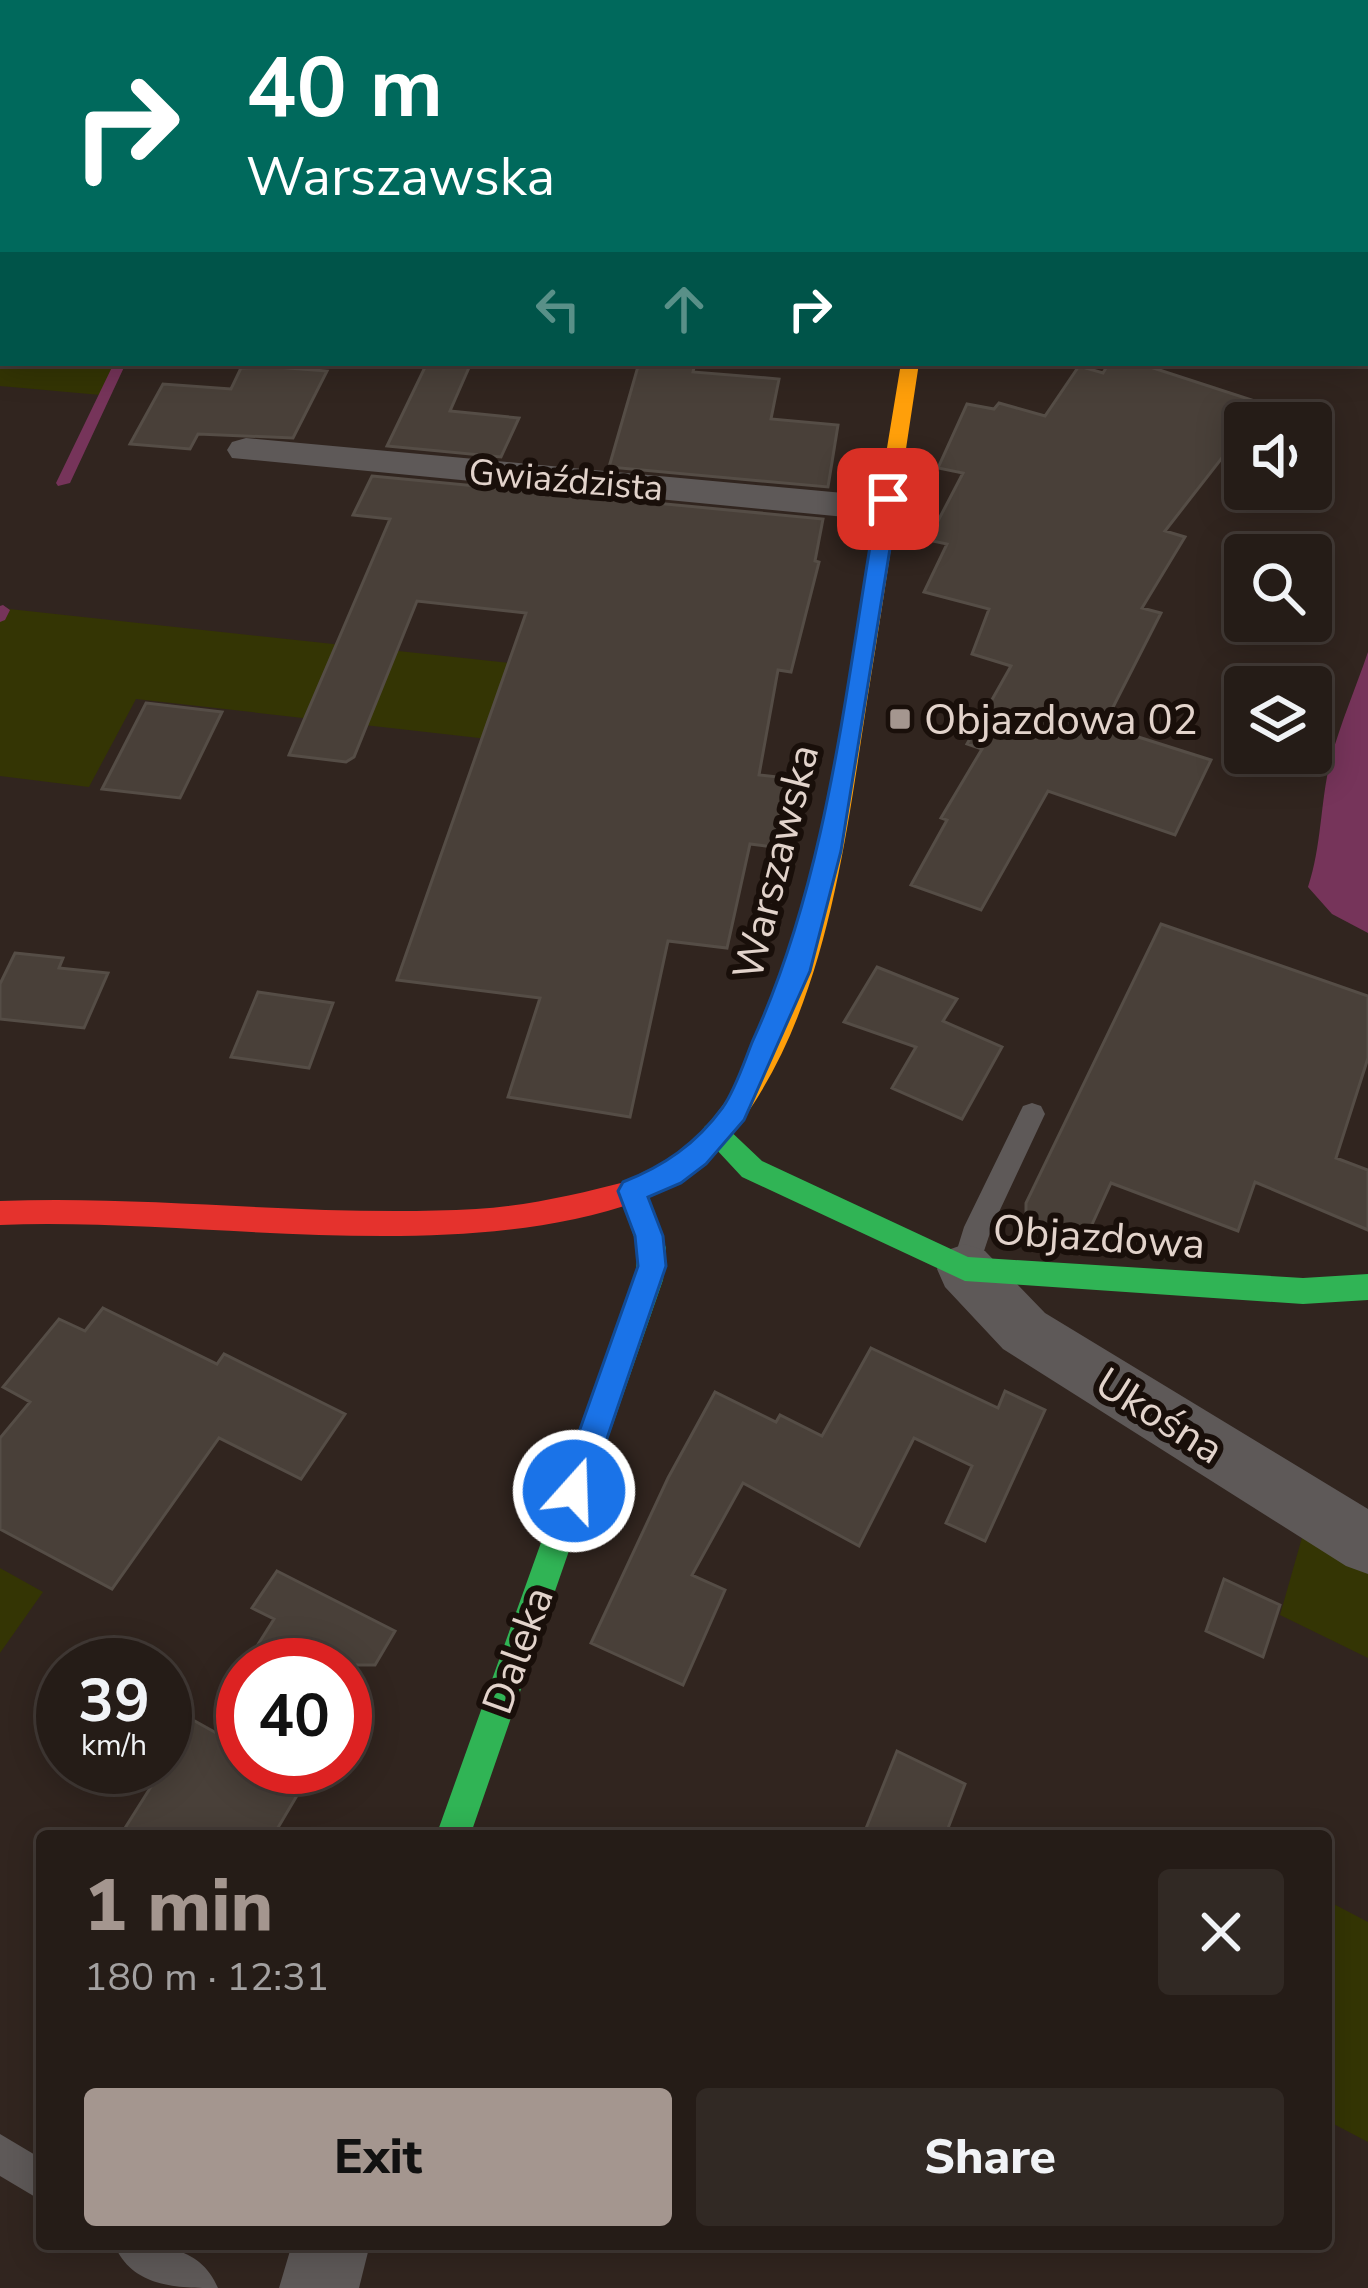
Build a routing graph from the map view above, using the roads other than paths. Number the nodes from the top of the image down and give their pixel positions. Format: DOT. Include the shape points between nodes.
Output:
graph roads {
  1 [pos="910,366"];
  2 [pos="246,450"];
  3 [pos="886,509"];
  4 [pos="1032,1114"];
  5 [pos="716,1134"];
  6 [pos="632,1191"];
  7 [pos="0,1213"];
  8 [pos="965,1269"];
  9 [pos="1368,1287"];
  10 [pos="1368,1544"];
  11 [pos="455,1830"];
  12 [pos="0,2153"];
  13 [pos="36,2178"];
  14 [pos="143,2250"];
  15 [pos="329,2250"];
  16 [pos="198,2288"];
  17 [pos="319,2288"];
  1 -- 3 [label="street, Warszawska"];
  2 -- 3 [label="street, Gwiaździsta"];
  3 -- 5 [label="street, Warszawska" via="829,851 797,971 752,1078"];
  4 -- 8 [label="lane"];
  5 -- 6 [label="street, Warszawska" via="671,1175"];
  5 -- 8 [label="street, Objazdowa" via="752,1169"];
  6 -- 7 [label="street, Warszawska" via="529,1214 471,1217"];
  6 -- 11 [label="street, Daleka" via="652,1248 649,1280"];
  8 -- 9 [label="street, Objazdowa" via="1303,1292"];
  8 -- 10 [label="street, Ukośna" via="1024,1331"];
  12 -- 13 [label="lane"];
  14 -- 16 [label="lane"];
  15 -- 17 [label="street"];
}
